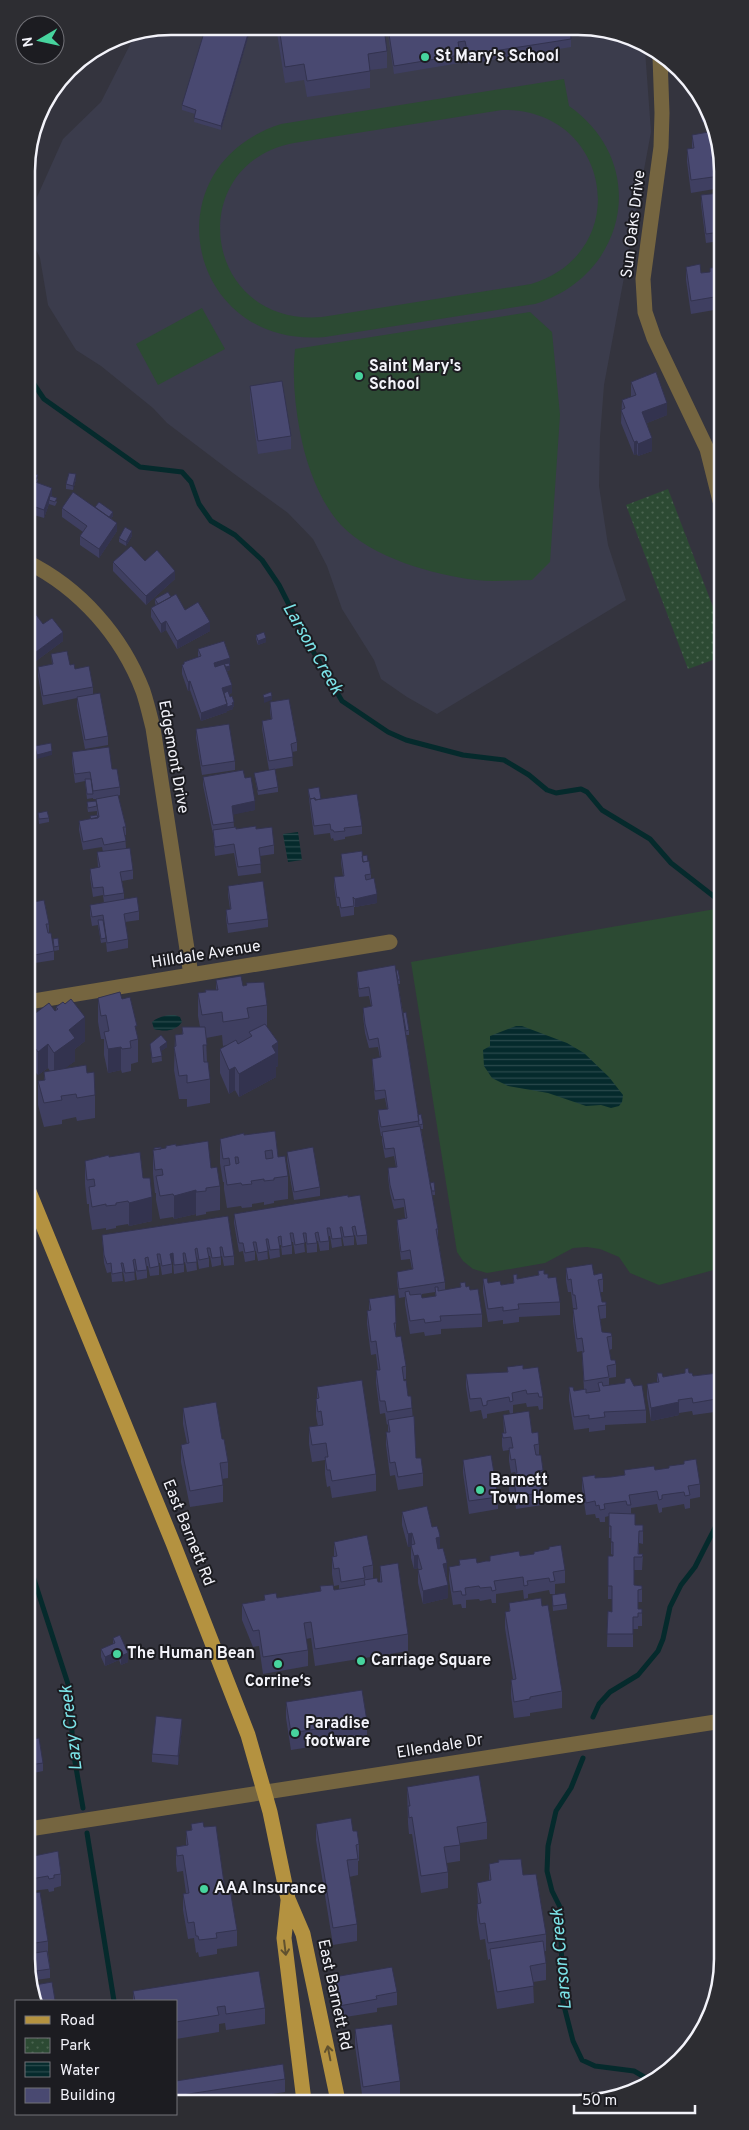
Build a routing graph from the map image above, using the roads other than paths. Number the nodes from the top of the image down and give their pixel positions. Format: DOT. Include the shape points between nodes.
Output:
graph roads {
  1 [pos="660,62"];
  2 [pos="714,477"];
  3 [pos="35,567"];
  4 [pos="390,942"];
  5 [pos="191,975"];
  6 [pos="35,1001"];
  7 [pos="35,1206"];
  8 [pos="714,1722"];
  9 [pos="265,1792"];
  10 [pos="35,1828"];
  11 [pos="288,1899"];
  12 [pos="303,2095"];
  13 [pos="337,2095"];
  1 -- 2 [label="street, Sun Oaks Drive" via="662,147 643,279 645,312 654,338 707,449"];
  3 -- 5 [label="street, Edgemont Drive" via="67,587 88,606 111,634 143,691 153,728"];
  4 -- 5 [label="street, Hilldale Avenue"];
  5 -- 6 [label="street, Hilldale Avenue"];
  7 -- 9 [label="main road, East Barnett Rd" via="219,1658"];
  8 -- 9 [label="street, Ellendale Dr"];
  9 -- 10 [label="street, Ellendale Dr"];
  9 -- 11 [label="main road, East Barnett Rd"];
  11 -- 12 [label="main road, East Barnett Rd, one-way" via="284,1938"];
  13 -- 11 [label="main road, East Barnett Rd, one-way" via="303,1934"];
}
